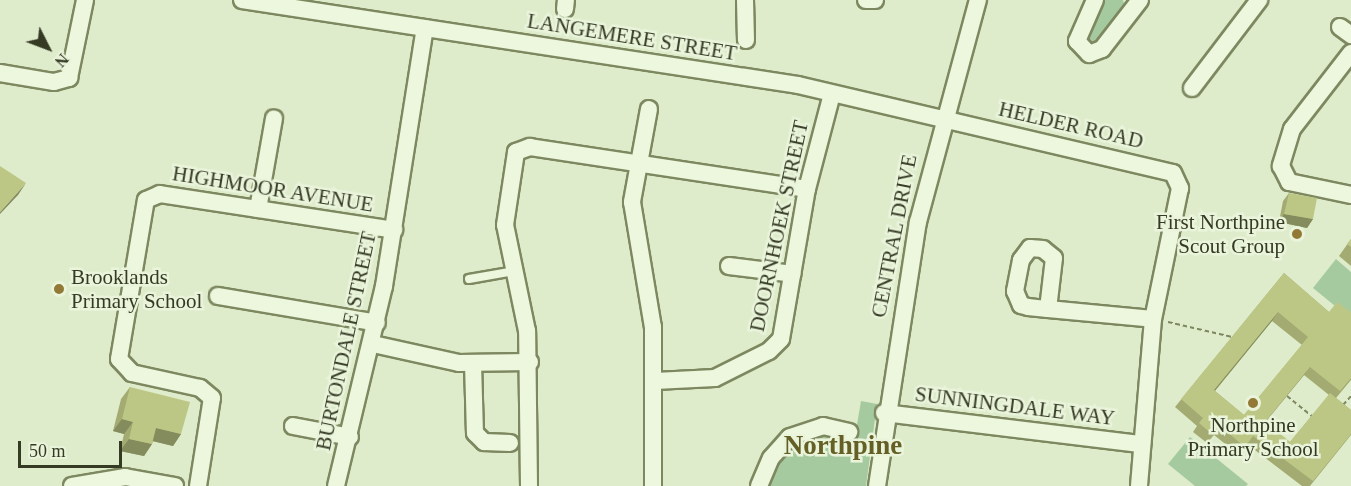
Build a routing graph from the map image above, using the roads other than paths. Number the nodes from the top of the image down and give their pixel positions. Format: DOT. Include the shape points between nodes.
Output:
graph roads {
  1 [pos="85,0"];
  2 [pos="242,0"];
  3 [pos="745,0"];
  4 [pos="866,0"];
  5 [pos="875,0"];
  6 [pos="978,0"];
  7 [pos="1095,0"];
  8 [pos="1259,0"];
  9 [pos="1137,1"];
  10 [pos="278,3"];
  11 [pos="425,28"];
  12 [pos="746,40"];
  13 [pos="1351,53"];
  14 [pos="0,73"];
  15 [pos="1192,88"];
  16 [pos="832,94"];
  17 [pos="649,109"];
  18 [pos="274,118"];
  19 [pos="942,120"];
  20 [pos="639,163"];
  21 [pos="807,189"];
  22 [pos="1351,195"];
  23 [pos="258,209"];
  24 [pos="394,230"];
  25 [pos="729,266"];
  26 [pos="515,271"];
  27 [pos="793,274"];
  28 [pos="469,279"];
  29 [pos="218,296"];
  30 [pos="1048,309"];
  31 [pos="1153,319"];
  32 [pos="377,323"];
  33 [pos="373,344"];
  34 [pos="530,362"];
  35 [pos="473,363"];
  36 [pos="655,381"];
  37 [pos="884,413"];
  38 [pos="293,426"];
  39 [pos="849,432"];
  40 [pos="350,437"];
  41 [pos="510,443"];
  42 [pos="1142,444"];
  43 [pos="72,486"];
  44 [pos="176,486"];
  45 [pos="198,486"];
  46 [pos="336,486"];
  47 [pos="529,486"];
  48 [pos="653,486"];
  49 [pos="759,486"];
  50 [pos="877,486"];
  51 [pos="1139,486"];
  1 -- 14 [label="street" via="69,78 54,82"];
  2 -- 10 [label="street, LANGEMERE STREET"];
  3 -- 12 [label="street"];
  4 -- 5 [label="street"];
  6 -- 19 [label="street, CENTRAL DRIVE"];
  7 -- 9 [label="street" via="1077,41 1089,54 1102,50"];
  8 -- 15 [label="street"];
  10 -- 11 [label="street, LANGEMERE STREET"];
  11 -- 16 [label="street, LANGEMERE STREET"];
  11 -- 24 [label="street, BURTONDALE STREET"];
  13 -- 22 [label="street" via="1292,129 1281,166 1289,182"];
  16 -- 19 [label="street, LANGEMERE STREET"];
  16 -- 21 [label="street, DOORNHOEK STREET"];
  17 -- 20 [label="street"];
  18 -- 23 [label="street"];
  19 -- 31 [label="street, HELDER ROAD" via="1167,170 1180,188"];
  19 -- 37 [label="street, CENTRAL DRIVE"];
  20 -- 21 [label="street"];
  20 -- 26 [label="street" via="520,150 512,160 505,211"];
  20 -- 36 [label="street" via="633,218 650,303"];
  21 -- 27 [label="street, DOORNHOEK STREET"];
  23 -- 24 [label="street, HIGHMOOR AVENUE"];
  23 -- 45 [label="street, HIGHMOOR AVENUE" via="160,194 150,196 141,211 119,359 132,373 200,388 212,398"];
  24 -- 32 [label="street, BURTONDALE STREET"];
  25 -- 27 [label="street"];
  26 -- 28 [label="lane"];
  26 -- 34 [label="street"];
  27 -- 36 [label="street, DOORNHOEK STREET" via="784,333 774,348 715,378"];
  29 -- 32 [label="street"];
  30 -- 31 [label="street"];
  31 -- 42 [label="street"];
  32 -- 33 [label="street, BURTONDALE STREET"];
  33 -- 35 [label="street"];
  33 -- 40 [label="street, BURTONDALE STREET"];
  34 -- 35 [label="street"];
  34 -- 47 [label="street"];
  35 -- 41 [label="street" via="475,433 484,442"];
  36 -- 48 [label="street"];
  37 -- 42 [label="street, SUNNINGDALE WAY"];
  37 -- 50 [label="street, CENTRAL DRIVE"];
  38 -- 40 [label="street"];
  39 -- 49 [label="street" via="823,426 790,437 771,458"];
  40 -- 46 [label="street, BURTONDALE STREET"];
  42 -- 51 [label="street"];
  43 -- 44 [label="street" via="125,477"];
}
